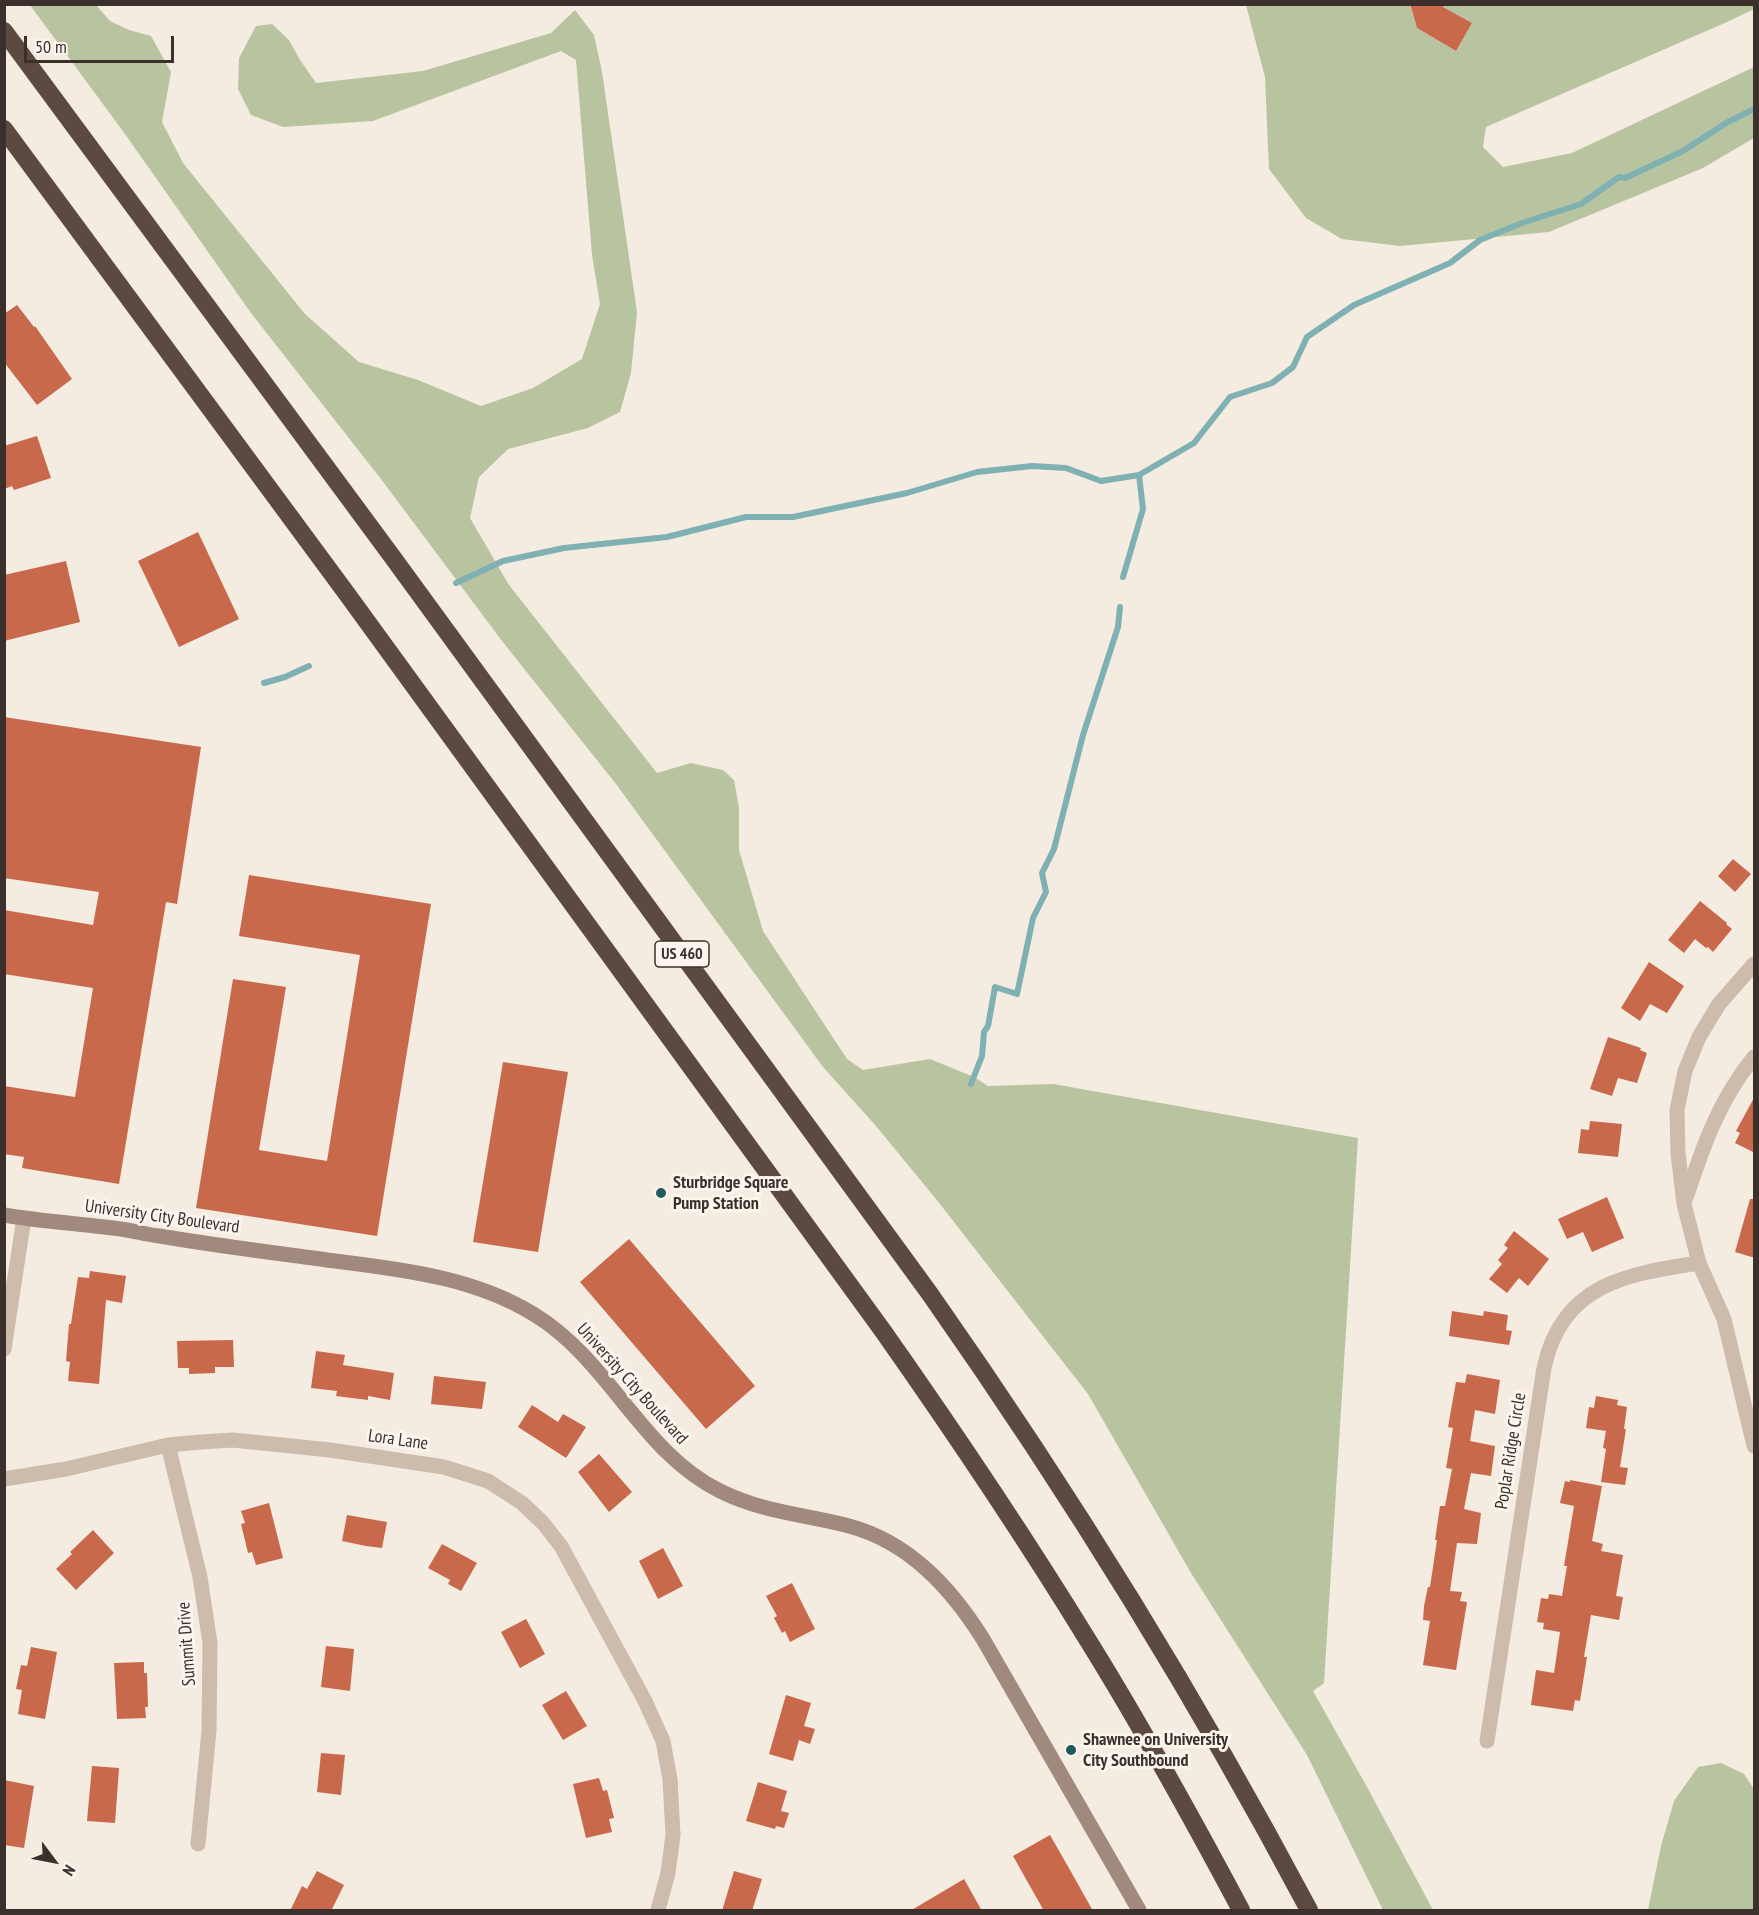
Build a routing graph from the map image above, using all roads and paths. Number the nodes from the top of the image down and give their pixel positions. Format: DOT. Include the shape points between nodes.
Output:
graph roads {
  1 [pos="4,31"];
  2 [pos="4,129"];
  3 [pos="1755,964"];
  4 [pos="1755,1057"];
  5 [pos="1684,1204"];
  6 [pos="4,1215"];
  7 [pos="24,1218"];
  8 [pos="1699,1263"];
  9 [pos="4,1349"];
  10 [pos="168,1445"];
  11 [pos="1755,1446"];
  12 [pos="4,1479"];
  13 [pos="1487,1741"];
  14 [pos="198,1844"];
  15 [pos="658,1911"];
  16 [pos="1139,1911"];
  17 [pos="1241,1911"];
  18 [pos="1309,1911"];
  1 -- 18 [label="highway, US 460" via="399,565 980,1366 1164,1651"];
  2 -- 17 [label="highway" via="340,584 920,1384 1090,1643"];
  3 -- 5 [label="street" via="1719,1004 1685,1071 1677,1110"];
  4 -- 5 [label="street" via="1723,1102 1704,1143"];
  5 -- 8 [label="street"];
  6 -- 7 [label="main road, University City Boulevard"];
  7 -- 9 [label="street"];
  7 -- 16 [label="main road, University City Boulevard" via="422,1274 468,1284 535,1314 584,1356 648,1434 695,1476 757,1507 866,1532 899,1549 936,1576 966,1611 983,1639"];
  8 -- 11 [label="street" via="1724,1319"];
  8 -- 13 [label="street, Poplar Ridge Circle" via="1629,1275 1611,1282 1571,1311 1553,1337 1544,1368"];
  10 -- 12 [label="street, Lora Lane" via="66,1470"];
  10 -- 14 [label="street, Summit Drive" via="200,1577 210,1643 209,1731"];
  10 -- 15 [label="street, Lora Lane" via="233,1440 444,1467 488,1481 543,1522 561,1546 663,1741 673,1835"];
}
